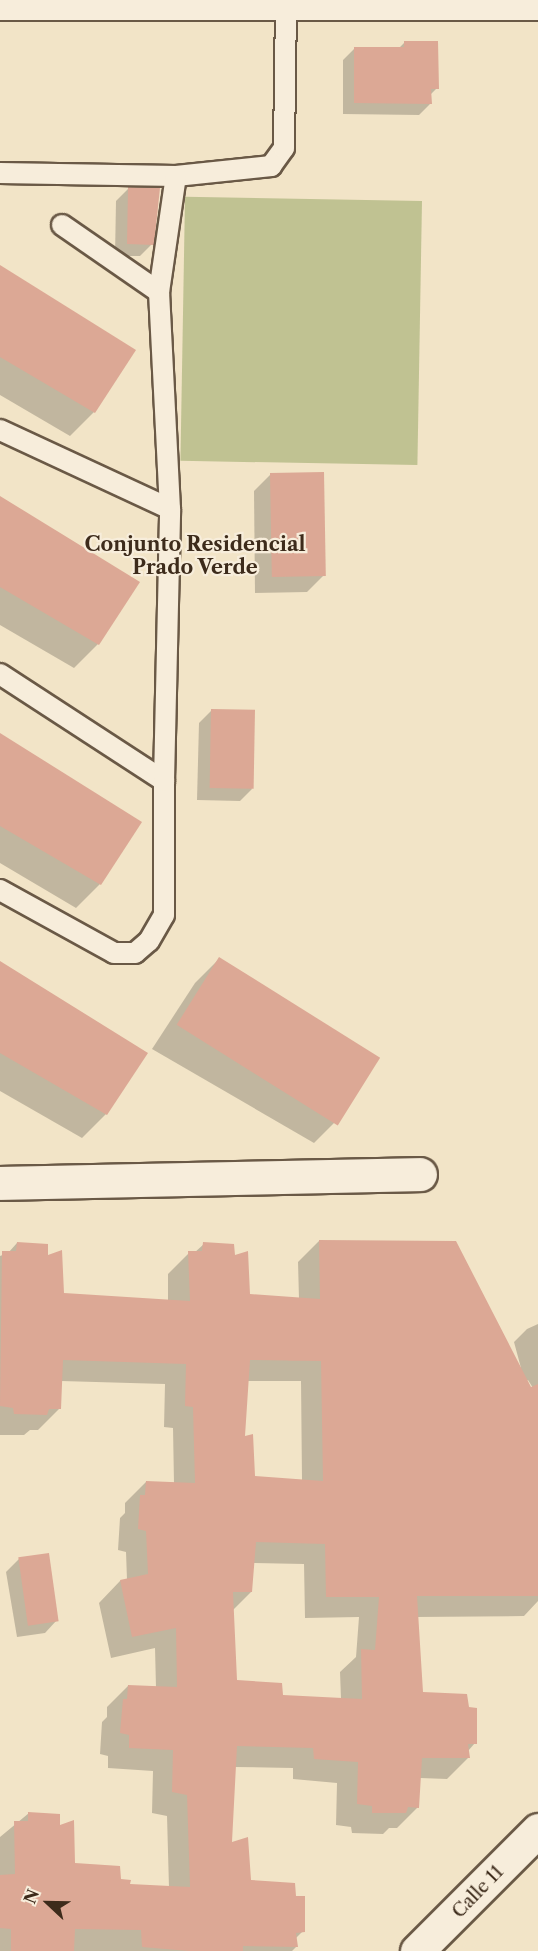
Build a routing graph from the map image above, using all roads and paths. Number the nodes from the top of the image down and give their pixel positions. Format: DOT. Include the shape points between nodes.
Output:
graph roads {
  1 [pos="344,1"];
  2 [pos="0,3"];
  3 [pos="286,3"];
  4 [pos="538,3"];
  5 [pos="0,173"];
  6 [pos="177,176"];
  7 [pos="62,225"];
  8 [pos="159,292"];
  9 [pos="0,430"];
  10 [pos="170,509"];
  11 [pos="0,674"];
  12 [pos="164,781"];
  13 [pos="0,890"];
  14 [pos="420,1174"];
  15 [pos="0,1184"];
  16 [pos="538,1830"];
  17 [pos="417,1951"];
  1 -- 3 [label="street"];
  1 -- 4 [label="street"];
  2 -- 3 [label="street"];
  3 -- 6 [label="lane" via="282,155 264,168"];
  5 -- 6 [label="lane"];
  6 -- 8 [label="lane"];
  7 -- 8 [label="lane"];
  8 -- 10 [label="lane"];
  9 -- 10 [label="lane"];
  10 -- 12 [label="lane"];
  11 -- 12 [label="lane"];
  12 -- 13 [label="lane" via="165,915 149,941 135,953 114,954"];
  14 -- 15 [label="street"];
  16 -- 17 [label="street, Calle 11"];
}
